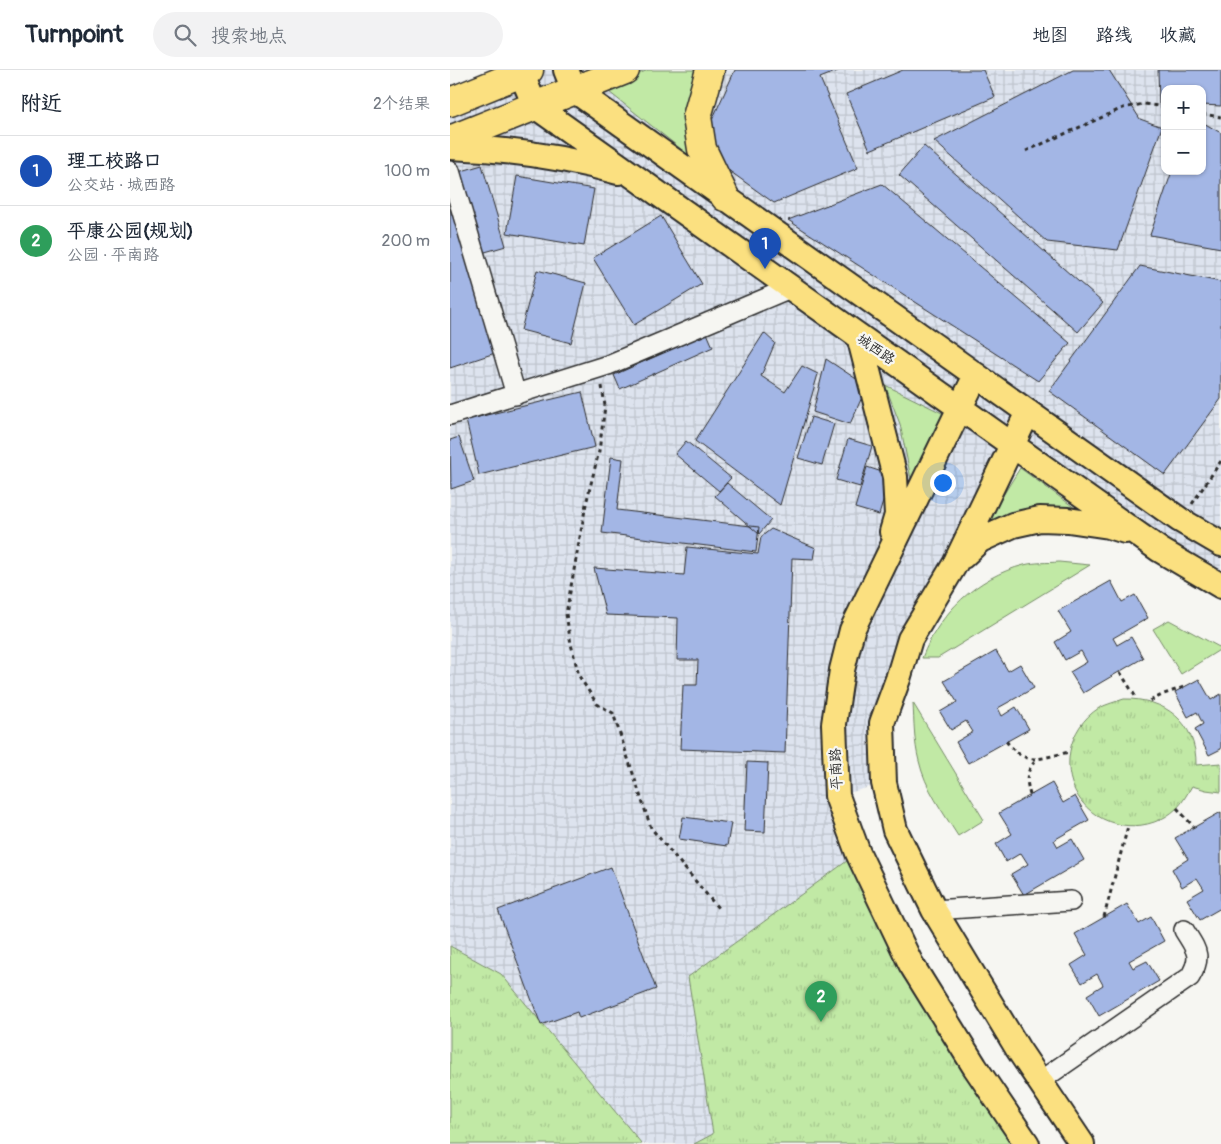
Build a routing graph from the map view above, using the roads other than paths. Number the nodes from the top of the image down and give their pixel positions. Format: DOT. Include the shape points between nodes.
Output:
graph roads {
  1 [pos="480,70"];
  2 [pos="625,70"];
  3 [pos="710,70"];
  4 [pos="524,71"];
  5 [pos="570,80"];
  6 [pos="455,100"];
  7 [pos="535,106"];
  8 [pos="450,140"];
  9 [pos="450,147"];
  10 [pos="450,171"];
  11 [pos="632,176"];
  12 [pos="725,197"];
  13 [pos="790,288"];
  14 [pos="859,336"];
  15 [pos="976,375"];
  16 [pos="516,395"];
  17 [pos="960,408"];
  18 [pos="1028,412"];
  19 [pos="450,415"];
  20 [pos="1012,445"];
  21 [pos="1137,534"];
  22 [pos="1221,544"];
  23 [pos="954,564"];
  24 [pos="878,576"];
  25 [pos="1221,586"];
  26 [pos="1071,901"];
  27 [pos="934,910"];
  28 [pos="1184,930"];
  29 [pos="1040,1081"];
  30 [pos="1027,1144"];
  31 [pos="1082,1144"];
  1 -- 6 [label="highway"];
  2 -- 5 [label="highway"];
  3 -- 12 [label="highway" via="697,117 702,150"];
  4 -- 6 [label="highway"];
  4 -- 7 [label="main road"];
  5 -- 7 [label="highway"];
  5 -- 12 [label="main road"];
  7 -- 8 [label="highway"];
  7 -- 11 [label="main road, 城西路"];
  9 -- 11 [label="main road" via="536,154"];
  10 -- 16 [label="lane"];
  11 -- 13 [label="main road, 城西路"];
  12 -- 15 [label="main road"];
  13 -- 14 [label="main road, 城西路"];
  13 -- 16 [label="lane" via="598,368"];
  14 -- 17 [label="main road, 城西路"];
  14 -- 24 [label="main road" via="895,477 897,515"];
  15 -- 17 [label="main road, 平南路"];
  15 -- 18 [label="main road"];
  16 -- 19 [label="lane"];
  17 -- 20 [label="main road, 城西路"];
  17 -- 24 [label="main road, 平南路"];
  18 -- 20 [label="main road"];
  18 -- 22 [label="main road" via="1180,520"];
  20 -- 21 [label="main road, 城西路"];
  20 -- 23 [label="main road"];
  21 -- 23 [label="main road" via="1109,526 1040,519 1013,525 980,540"];
  21 -- 25 [label="main road, 城西路"];
  23 -- 27 [label="main road" via="910,639 882,723 884,783 895,830"];
  24 -- 30 [label="main road, 平南路" via="852,630 842,670 834,724 837,796 858,853 911,964"];
  26 -- 27 [label="lane"];
  27 -- 29 [label="main road"];
  28 -- 29 [label="lane" via="1197,952 1197,966 1190,977"];
  29 -- 31 [label="main road"];
}
